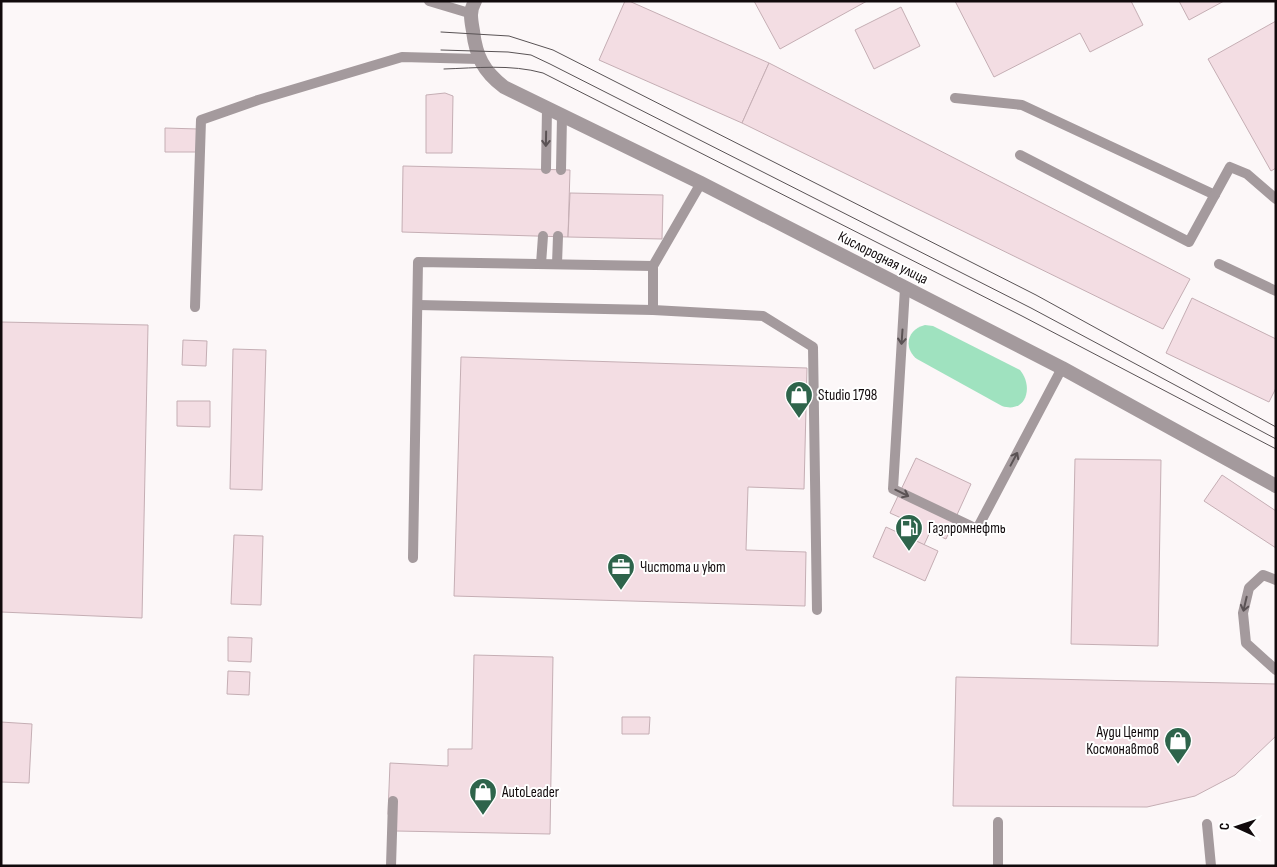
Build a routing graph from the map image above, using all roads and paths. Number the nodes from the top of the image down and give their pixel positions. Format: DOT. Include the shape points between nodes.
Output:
graph roads {
  1 [pos="429,1"];
  2 [pos="472,7"];
  3 [pos="478,59"];
  4 [pos="955,98"];
  5 [pos="547,108"];
  6 [pos="562,116"];
  7 [pos="1020,155"];
  8 [pos="546,169"];
  9 [pos="561,170"];
  10 [pos="701,183"];
  11 [pos="1215,195"];
  12 [pos="1276,199"];
  13 [pos="543,236"];
  14 [pos="558,236"];
  15 [pos="541,264"];
  16 [pos="557,264"];
  17 [pos="1220,264"];
  18 [pos="654,266"];
  19 [pos="905,288"];
  20 [pos="1276,291"];
  21 [pos="418,306"];
  22 [pos="195,307"];
  23 [pos="654,310"];
  24 [pos="1062,368"];
  25 [pos="1276,486"];
  26 [pos="413,558"];
  27 [pos="1276,580"];
  28 [pos="817,610"];
  29 [pos="1276,670"];
  30 [pos="393,801"];
  31 [pos="998,822"];
  32 [pos="1206,824"];
  33 [pos="390,866"];
  34 [pos="998,866"];
  35 [pos="1211,866"];
  1 -- 2 [label="lane"];
  2 -- 3 [label="street"];
  3 -- 5 [label="street, Кислородная улица" via="504,87"];
  3 -- 22 [label="lane" via="402,57 201,120"];
  4 -- 11 [label="lane" via="1022,105"];
  5 -- 6 [label="street, Кислородная улица"];
  5 -- 8 [label="lane, one-way"];
  6 -- 9 [label="lane"];
  6 -- 10 [label="street, Кислородная улица"];
  7 -- 11 [label="lane" via="1188,242"];
  10 -- 18 [label="lane"];
  10 -- 19 [label="street, Кислородная улица"];
  11 -- 12 [label="lane" via="1230,167 1247,174"];
  13 -- 15 [label="lane"];
  14 -- 16 [label="lane"];
  15 -- 16 [label="lane"];
  15 -- 21 [label="lane" via="418,262"];
  16 -- 18 [label="lane"];
  17 -- 20 [label="lane"];
  18 -- 23 [label="lane"];
  19 -- 24 [label="street, Кислородная улица"];
  19 -- 24 [label="lane, one-way" via="893,488 977,529"];
  21 -- 23 [label="lane"];
  21 -- 26 [label="lane"];
  23 -- 28 [label="lane" via="764,316 813,348"];
  24 -- 25 [label="street, Кислородная улица"];
  27 -- 29 [label="lane, one-way" via="1263,575 1249,588 1243,613 1246,643"];
  30 -- 33 [label="lane"];
  31 -- 34 [label="lane"];
  32 -- 35 [label="lane"];
}
